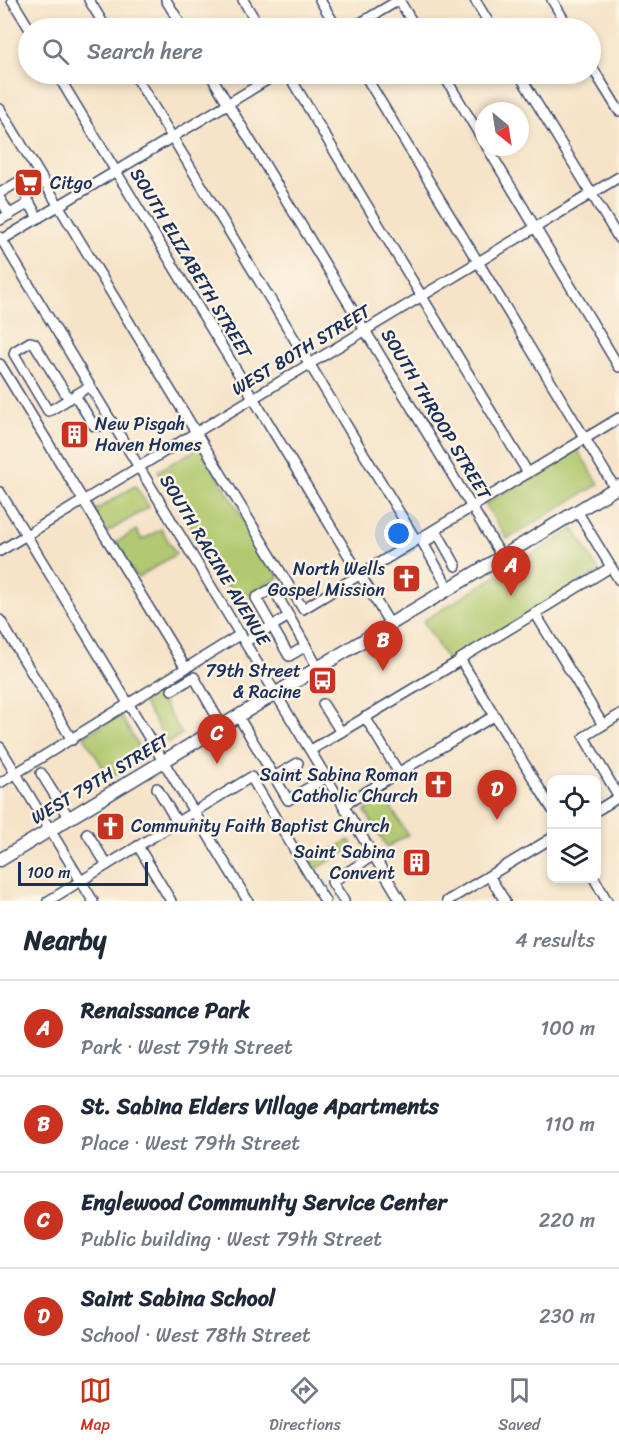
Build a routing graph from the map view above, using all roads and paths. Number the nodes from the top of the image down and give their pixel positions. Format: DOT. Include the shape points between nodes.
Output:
graph roads {
  1 [pos="12,0"];
  2 [pos="89,0"];
  3 [pos="166,0"];
  4 [pos="243,0"];
  5 [pos="320,0"];
  6 [pos="399,0"];
  7 [pos="475,0"];
  8 [pos="552,0"];
  9 [pos="23,18"];
  10 [pos="100,18"];
  11 [pos="177,18"];
  12 [pos="254,18"];
  13 [pos="331,18"];
  14 [pos="369,18"];
  15 [pos="410,18"];
  16 [pos="486,18"];
  17 [pos="563,18"];
  18 [pos="601,81"];
  19 [pos="63,84"];
  20 [pos="140,84"];
  21 [pos="216,84"];
  22 [pos="260,84"];
  23 [pos="294,84"];
  24 [pos="370,84"];
  25 [pos="449,84"];
  26 [pos="525,84"];
  27 [pos="228,103"];
  28 [pos="0,109"];
  29 [pos="619,111"];
  30 [pos="475,127"];
  31 [pos="172,137"];
  32 [pos="492,156"];
  33 [pos="116,171"];
  34 [pos="619,177"];
  35 [pos="0,193"];
  36 [pos="592,194"];
  37 [pos="0,199"];
  38 [pos="29,202"];
  39 [pos="58,206"];
  40 [pos="10,215"];
  41 [pos="38,218"];
  42 [pos="0,220"];
  43 [pos="535,228"];
  44 [pos="0,239"];
  45 [pos="619,239"];
  46 [pos="478,262"];
  47 [pos="422,296"];
  48 [pos="366,330"];
  49 [pos="0,364"];
  50 [pos="309,364"];
  51 [pos="619,368"];
  52 [pos="90,386"];
  53 [pos="72,397"];
  54 [pos="253,398"];
  55 [pos="619,418"];
  56 [pos="111,420"];
  57 [pos="196,432"];
  58 [pos="585,438"];
  59 [pos="139,467"];
  60 [pos="528,473"];
  61 [pos="617,487"];
  62 [pos="0,492"];
  63 [pos="83,501"];
  64 [pos="472,506"];
  65 [pos="577,511"];
  66 [pos="26,535"];
  67 [pos="416,540"];
  68 [pos="0,551"];
  69 [pos="502,556"];
  70 [pos="456,566"];
  71 [pos="611,567"];
  72 [pos="360,574"];
  73 [pos="618,578"];
  74 [pos="449,589"];
  75 [pos="535,613"];
  76 [pos="289,616"];
  77 [pos="0,620"];
  78 [pos="390,624"];
  79 [pos="272,626"];
  80 [pos="243,638"];
  81 [pos="306,646"];
  82 [pos="461,659"];
  83 [pos="185,667"];
  84 [pos="318,668"];
  85 [pos="172,690"];
  86 [pos="277,693"];
  87 [pos="323,704"];
  88 [pos="129,705"];
  89 [pos="619,715"];
  90 [pos="238,716"];
  91 [pos="494,716"];
  92 [pos="365,717"];
  93 [pos="603,724"];
  94 [pos="222,726"];
  95 [pos="340,732"];
  96 [pos="72,740"];
  97 [pos="0,747"];
  98 [pos="311,750"];
  99 [pos="163,761"];
  100 [pos="298,763"];
  101 [pos="41,773"];
  102 [pos="399,773"];
  103 [pos="16,774"];
  104 [pos="274,777"];
  105 [pos="327,777"];
  106 [pos="0,783"];
  107 [pos="157,789"];
  108 [pos="619,797"];
  109 [pos="547,801"];
  110 [pos="344,805"];
  111 [pos="601,808"];
  112 [pos="194,812"];
  113 [pos="69,818"];
  114 [pos="177,822"];
  115 [pos="50,830"];
  116 [pos="87,833"];
  117 [pos="547,841"];
  118 [pos="138,846"];
  119 [pos="374,855"];
  120 [pos="0,860"];
  121 [pos="107,865"];
  122 [pos="489,876"];
  123 [pos="81,881"];
  124 [pos="596,883"];
  125 [pos="48,901"];
  126 [pos="93,901"];
  127 [pos="171,901"];
  128 [pos="248,901"];
  129 [pos="325,901"];
  130 [pos="344,901"];
  131 [pos="402,901"];
  132 [pos="447,901"];
  133 [pos="505,901"];
  134 [pos="607,901"];
  1 -- 9 [label="street"];
  2 -- 10 [label="street"];
  3 -- 11 [label="street"];
  4 -- 12 [label="street"];
  5 -- 13 [label="street"];
  6 -- 14 [label="street"];
  6 -- 15 [label="street"];
  7 -- 16 [label="street"];
  8 -- 17 [label="street"];
  18 -- 29 [label="street"];
  19 -- 33 [label="street, SOUTH ELIZABETH STREET"];
  20 -- 31 [label="street"];
  21 -- 27 [label="street, SOUTH THROOP STREET"];
  22 -- 27 [label="street"];
  23 -- 47 [label="street"];
  24 -- 46 [label="street"];
  25 -- 30 [label="street"];
  26 -- 36 [label="street"];
  27 -- 31 [label="street"];
  27 -- 48 [label="street, SOUTH THROOP STREET"];
  28 -- 39 [label="street"];
  31 -- 33 [label="street"];
  31 -- 50 [label="street"];
  32 -- 43 [label="street"];
  33 -- 39 [label="street"];
  33 -- 54 [label="street, SOUTH ELIZABETH STREET"];
  34 -- 36 [label="street, WEST 80TH STREET"];
  35 -- 38 [label="street" via="18,182"];
  36 -- 43 [label="street, WEST 80TH STREET"];
  36 -- 45 [label="street"];
  37 -- 40 [label="street"];
  38 -- 40 [label="street"];
  38 -- 41 [label="street"];
  39 -- 41 [label="street"];
  39 -- 57 [label="street"];
  40 -- 42 [label="street"];
  41 -- 44 [label="street"];
  43 -- 46 [label="street, WEST 80TH STREET"];
  43 -- 51 [label="street"];
  44 -- 52 [label="street, SOUTH RACINE AVENUE"];
  46 -- 47 [label="street, WEST 80TH STREET"];
  46 -- 58 [label="street"];
  47 -- 48 [label="street, WEST 80TH STREET"];
  47 -- 60 [label="street"];
  48 -- 50 [label="street, WEST 80TH STREET"];
  48 -- 64 [label="street, SOUTH THROOP STREET"];
  49 -- 63 [label="street"];
  50 -- 54 [label="street, WEST 80TH STREET"];
  50 -- 67 [label="street"];
  52 -- 53 [label="street"];
  52 -- 56 [label="street, SOUTH RACINE AVENUE"];
  53 -- 53 [label="street" via="47,410 15,351 34,343"];
  53 -- 56 [label="street" via="94,426"];
  54 -- 57 [label="street, WEST 80TH STREET"];
  54 -- 72 [label="street, SOUTH ELIZABETH STREET"];
  55 -- 58 [label="street"];
  56 -- 59 [label="street, SOUTH RACINE AVENUE"];
  57 -- 59 [label="street, WEST 80TH STREET"];
  57 -- 72 [label="street" via="303,609"];
  58 -- 60 [label="street"];
  58 -- 61 [label="street"];
  59 -- 63 [label="street, WEST 80TH STREET"];
  59 -- 80 [label="street, SOUTH RACINE AVENUE"];
  60 -- 64 [label="street"];
  61 -- 65 [label="main road, WEST 79TH STREET"];
  62 -- 66 [label="street"];
  63 -- 66 [label="street, WEST 80TH STREET"];
  63 -- 83 [label="street"];
  64 -- 67 [label="street"];
  64 -- 69 [label="street, SOUTH THROOP STREET"];
  65 -- 69 [label="main road, WEST 79TH STREET"];
  65 -- 71 [label="street"];
  66 -- 68 [label="street, WEST 80TH STREET"];
  66 -- 88 [label="street"];
  67 -- 72 [label="street"];
  69 -- 74 [label="main road, WEST 79TH STREET"];
  70 -- 74 [label="street" via="438,534 423,543"];
  71 -- 73 [label="street"];
  71 -- 75 [label="street"];
  72 -- 78 [label="street, SOUTH ELIZABETH STREET"];
  74 -- 78 [label="main road, WEST 79TH STREET"];
  75 -- 82 [label="street"];
  75 -- 93 [label="street"];
  76 -- 79 [label="street"];
  76 -- 79 [label="street" via="273,588 256,598"];
  76 -- 81 [label="street"];
  77 -- 96 [label="street"];
  78 -- 84 [label="main road, WEST 79TH STREET"];
  79 -- 80 [label="street"];
  79 -- 81 [label="street" via="289,656"];
  80 -- 83 [label="street"];
  80 -- 86 [label="street, SOUTH RACINE AVENUE"];
  81 -- 84 [label="street"];
  82 -- 91 [label="street"];
  82 -- 92 [label="street"];
  83 -- 88 [label="street"];
  84 -- 86 [label="main road, WEST 79TH STREET"];
  85 -- 94 [label="street" via="194,677"];
  86 -- 90 [label="main road, WEST 79TH STREET"];
  86 -- 98 [label="street, SOUTH RACINE AVENUE"];
  87 -- 95 [label="street"];
  88 -- 96 [label="street"];
  88 -- 99 [label="street"];
  89 -- 93 [label="street"];
  90 -- 94 [label="main road, WEST 79TH STREET"];
  90 -- 104 [label="street"];
  91 -- 102 [label="street"];
  91 -- 109 [label="street"];
  92 -- 95 [label="street"];
  92 -- 102 [label="street"];
  93 -- 108 [label="street" via="584,737"];
  94 -- 99 [label="main road, WEST 79TH STREET"];
  95 -- 98 [label="street"];
  96 -- 103 [label="street"];
  97 -- 103 [label="street"];
  98 -- 105 [label="street, SOUTH RACINE AVENUE"];
  99 -- 112 [label="street"];
  99 -- 113 [label="main road, WEST 79TH STREET"];
  100 -- 104 [label="street"];
  101 -- 113 [label="street"];
  102 -- 110 [label="street"];
  103 -- 106 [label="street"];
  103 -- 115 [label="street"];
  104 -- 105 [label="street" via="288,800"];
  105 -- 110 [label="street, SOUTH RACINE AVENUE"];
  107 -- 114 [label="street"];
  108 -- 111 [label="street"];
  110 -- 119 [label="street, SOUTH RACINE AVENUE"];
  112 -- 114 [label="street"];
  112 -- 128 [label="street"];
  112 -- 129 [label="street" via="251,777"];
  113 -- 115 [label="main road, WEST 79TH STREET"];
  114 -- 118 [label="street"];
  115 -- 120 [label="main road, WEST 79TH STREET"];
  115 -- 123 [label="street"];
  116 -- 121 [label="street"];
  117 -- 122 [label="street"];
  118 -- 121 [label="street"];
  118 -- 127 [label="street"];
  119 -- 130 [label="street" via="332,882"];
  119 -- 131 [label="street, SOUTH RACINE AVENUE"];
  121 -- 123 [label="street"];
  122 -- 132 [label="street"];
  122 -- 133 [label="street"];
  123 -- 125 [label="street"];
  123 -- 126 [label="street"];
  124 -- 134 [label="street"];
}
